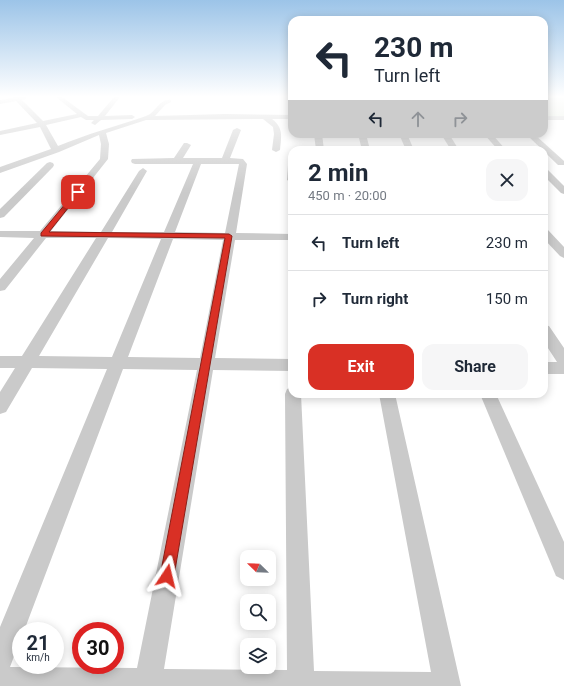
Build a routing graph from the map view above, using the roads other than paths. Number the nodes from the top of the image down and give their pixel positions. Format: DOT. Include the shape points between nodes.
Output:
graph roads {
  1 [pos="16,129"];
  2 [pos="45,129"];
  3 [pos="91,129"];
  4 [pos="112,129"];
  5 [pos="279,129"];
  6 [pos="237,130"];
  7 [pos="0,132"];
  8 [pos="102,132"];
  9 [pos="86,137"];
  10 [pos="492,138"];
  11 [pos="534,138"];
  12 [pos="187,145"];
  13 [pos="498,146"];
  14 [pos="543,146"];
  15 [pos="56,150"];
  16 [pos="276,150"];
  17 [pos="548,150"];
  18 [pos="177,160"];
  19 [pos="198,160"];
  20 [pos="225,160"];
  21 [pos="550,162"];
  22 [pos="562,163"];
  23 [pos="50,165"];
  24 [pos="0,170"];
  25 [pos="548,175"];
  26 [pos="564,191"];
  27 [pos="0,215"];
  28 [pos="0,234"];
  29 [pos="44,234"];
  30 [pos="105,235"];
  31 [pos="168,236"];
  32 [pos="229,236"];
  33 [pos="288,237"];
  34 [pos="548,237"];
  35 [pos="548,239"];
  36 [pos="564,240"];
  37 [pos="564,254"];
  38 [pos="0,287"];
  39 [pos="548,336"];
  40 [pos="564,360"];
  41 [pos="0,362"];
  42 [pos="27,362"];
  43 [pos="117,363"];
  44 [pos="206,364"];
  45 [pos="288,365"];
  46 [pos="548,368"];
  47 [pos="564,368"];
  48 [pos="293,398"];
  49 [pos="388,398"];
  50 [pos="490,398"];
  51 [pos="0,407"];
  52 [pos="564,568"];
  53 [pos="0,659"];
  54 [pos="0,680"];
  55 [pos="147,684"];
  56 [pos="301,685"];
  57 [pos="440,686"];
  58 [pos="446,686"];
  1 -- 7 [label="street"];
  2 -- 15 [label="street"];
  3 -- 9 [label="street"];
  4 -- 8 [label="street"];
  5 -- 16 [label="street"];
  6 -- 20 [label="street"];
  8 -- 9 [label="street"];
  8 -- 29 [label="street" via="105,144 104,159"];
  9 -- 15 [label="street"];
  10 -- 13 [label="street"];
  11 -- 14 [label="street"];
  12 -- 18 [label="street"];
  15 -- 24 [label="street"];
  17 -- 22 [label="street"];
  18 -- 19 [label="street"];
  18 -- 30 [label="street" via="139,166"];
  19 -- 20 [label="street"];
  19 -- 31 [label="street"];
  20 -- 32 [label="street" via="240,160 243,164"];
  21 -- 22 [label="street"];
  23 -- 27 [label="street"];
  25 -- 26 [label="street"];
  28 -- 29 [label="street"];
  29 -- 30 [label="street"];
  29 -- 38 [label="street"];
  30 -- 31 [label="street"];
  30 -- 42 [label="street"];
  31 -- 32 [label="street"];
  31 -- 43 [label="street"];
  32 -- 33 [label="street"];
  32 -- 44 [label="street"];
  34 -- 36 [label="street"];
  35 -- 37 [label="street"];
  39 -- 40 [label="street"];
  41 -- 42 [label="street"];
  42 -- 43 [label="street"];
  42 -- 51 [label="street"];
  43 -- 44 [label="street"];
  43 -- 53 [label="street"];
  44 -- 45 [label="street"];
  44 -- 55 [label="street"];
  46 -- 47 [label="street"];
  48 -- 56 [label="street"];
  49 -- 58 [label="street"];
  50 -- 52 [label="street"];
  54 -- 55 [label="street"];
  55 -- 56 [label="street"];
  56 -- 57 [label="street"];
}
